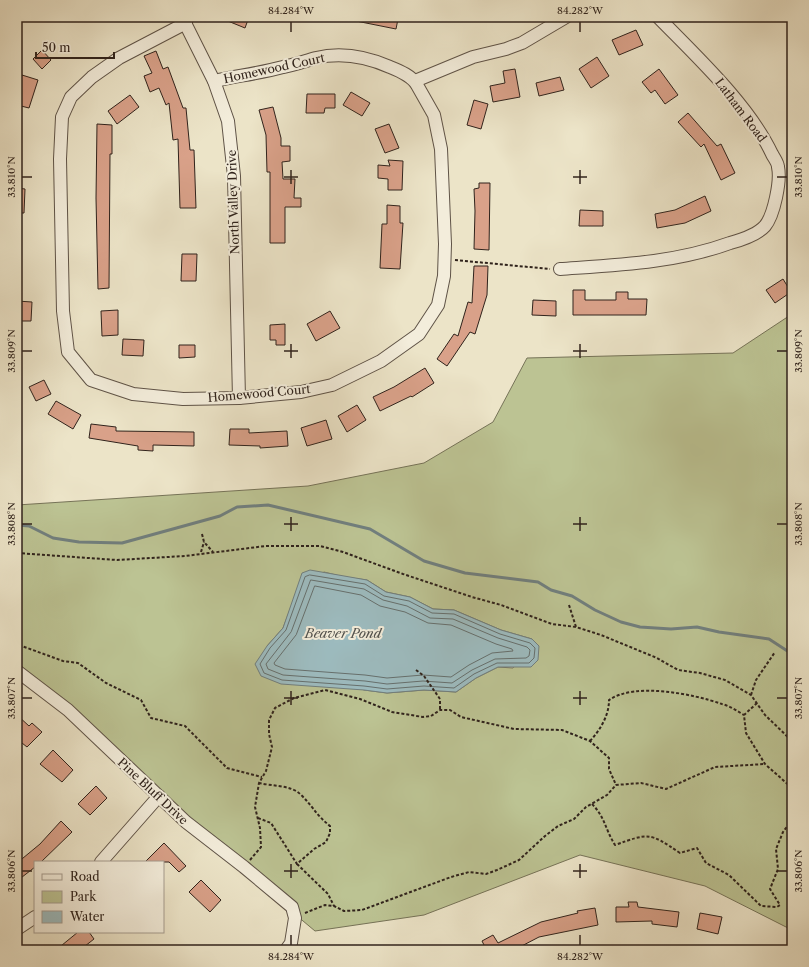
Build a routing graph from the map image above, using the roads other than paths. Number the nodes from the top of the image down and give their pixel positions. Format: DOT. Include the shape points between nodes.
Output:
graph roads {
  1 [pos="566,17"];
  2 [pos="658,17"];
  3 [pos="184,20"];
  4 [pos="214,81"];
  5 [pos="415,81"];
  6 [pos="554,268"];
  7 [pos="239,398"];
  8 [pos="17,671"];
  9 [pos="159,796"];
  10 [pos="102,861"];
  11 [pos="34,918"];
  12 [pos="17,929"];
  13 [pos="286,950"];
  1 -- 5 [label="street" via="522,43 472,57"];
  2 -- 6 [label="street, Latham Road" via="712,71 766,141 778,167 778,186 772,210 765,226 746,238 704,253 638,264"];
  3 -- 4 [label="street, North Valley Drive"];
  3 -- 7 [label="street, Homewood Court" via="92,77 71,97 62,117 60,166 63,311 68,352 91,380 133,394 183,399"];
  4 -- 5 [label="street, Homewood Court" via="333,56 360,57 376,61 400,71"];
  4 -- 7 [label="street, North Valley Drive" via="228,121 234,176"];
  5 -- 7 [label="street, Homewood Court" via="434,115 441,149 444,276 438,305 419,334 381,361 332,385 301,392"];
  8 -- 9 [label="street, Pine Bluff Drive" via="68,710"];
  9 -- 10 [label="street"];
  9 -- 13 [label="street, Pine Bluff Drive" via="293,912 291,943"];
  11 -- 12 [label="street"];
}
